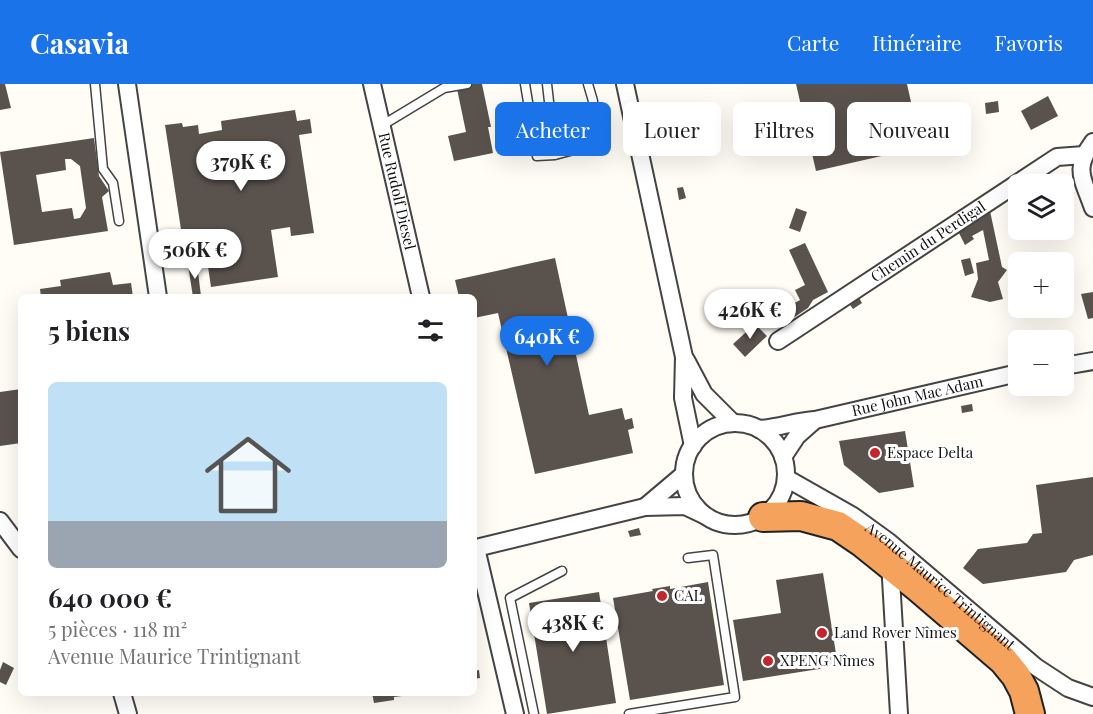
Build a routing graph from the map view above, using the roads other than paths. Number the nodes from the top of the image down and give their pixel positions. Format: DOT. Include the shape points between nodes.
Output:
graph roads {
  1 [pos="95,84"];
  2 [pos="127,84"];
  3 [pos="372,84"];
  4 [pos="467,84"];
  5 [pos="525,84"];
  6 [pos="547,84"];
  7 [pos="588,84"];
  8 [pos="625,84"];
  9 [pos="440,86"];
  10 [pos="528,102"];
  11 [pos="549,102"];
  12 [pos="593,102"];
  13 [pos="381,126"];
  14 [pos="1088,148"];
  15 [pos="1093,208"];
  16 [pos="118,221"];
  17 [pos="158,294"];
  18 [pos="420,294"];
  19 [pos="778,341"];
  20 [pos="684,357"];
  21 [pos="1093,361"];
  22 [pos="1074,364"];
  23 [pos="1008,375"];
  24 [pos="815,420"];
  25 [pos="733,423"];
  26 [pos="759,429"];
  27 [pos="693,446"];
  28 [pos="783,457"];
  29 [pos="684,474"];
  30 [pos="786,478"];
  31 [pos="645,507"];
  32 [pos="704,514"];
  33 [pos="764,517"];
  34 [pos="842,519"];
  35 [pos="0,521"];
  36 [pos="477,544"];
  37 [pos="18,545"];
  38 [pos="477,552"];
  39 [pos="889,553"];
  40 [pos="688,558"];
  41 [pos="562,571"];
  42 [pos="123,696"];
  43 [pos="1093,697"];
  44 [pos="129,714"];
  45 [pos="515,714"];
  46 [pos="534,714"];
  47 [pos="629,714"];
  48 [pos="899,714"];
  49 [pos="1030,714"];
  1 -- 16 [label="lane" via="103,169 113,183"];
  2 -- 17 [label="street"];
  3 -- 13 [label="street, Rue Rudolf Diesel"];
  4 -- 9 [label="lane"];
  5 -- 10 [label="lane"];
  6 -- 11 [label="lane"];
  7 -- 12 [label="lane"];
  8 -- 20 [label="street"];
  9 -- 13 [label="lane"];
  13 -- 18 [label="street, Rue Rudolf Diesel"];
  14 -- 15 [label="street" via="1080,170"];
  14 -- 19 [label="street, Chemin du Perdigal" via="1057,157"];
  20 -- 25 [label="street" via="704,394"];
  20 -- 27 [label="street" via="684,398"];
  21 -- 22 [label="street"];
  23 -- 24 [label="street, Rue John Mac Adam"];
  24 -- 26 [label="street, Rue John Mac Adam"];
  24 -- 28 [label="street" via="797,436"];
  25 -- 26 [label="street"];
  25 -- 27 [label="street" via="704,434"];
  26 -- 28 [label="street" via="769,436"];
  27 -- 29 [label="street"];
  28 -- 30 [label="street"];
  29 -- 31 [label="street"];
  29 -- 32 [label="street" via="693,503"];
  30 -- 33 [label="street" via="783,493"];
  30 -- 34 [label="street"];
  31 -- 32 [label="street" via="685,506"];
  31 -- 36 [label="street"];
  32 -- 33 [label="street" via="733,526"];
  33 -- 34 [label="highway"];
  34 -- 39 [label="highway"];
  35 -- 37 [label="street"];
  38 -- 45 [label="street"];
  39 -- 43 [label="street, Avenue Maurice Trintignant" via="1036,667 1068,688"];
  39 -- 48 [label="street"];
  39 -- 49 [label="highway" via="1003,660 1024,691"];
  40 -- 47 [label="lane" via="713,555 735,697"];
  41 -- 46 [label="lane" via="510,598"];
  42 -- 44 [label="street"];
}
